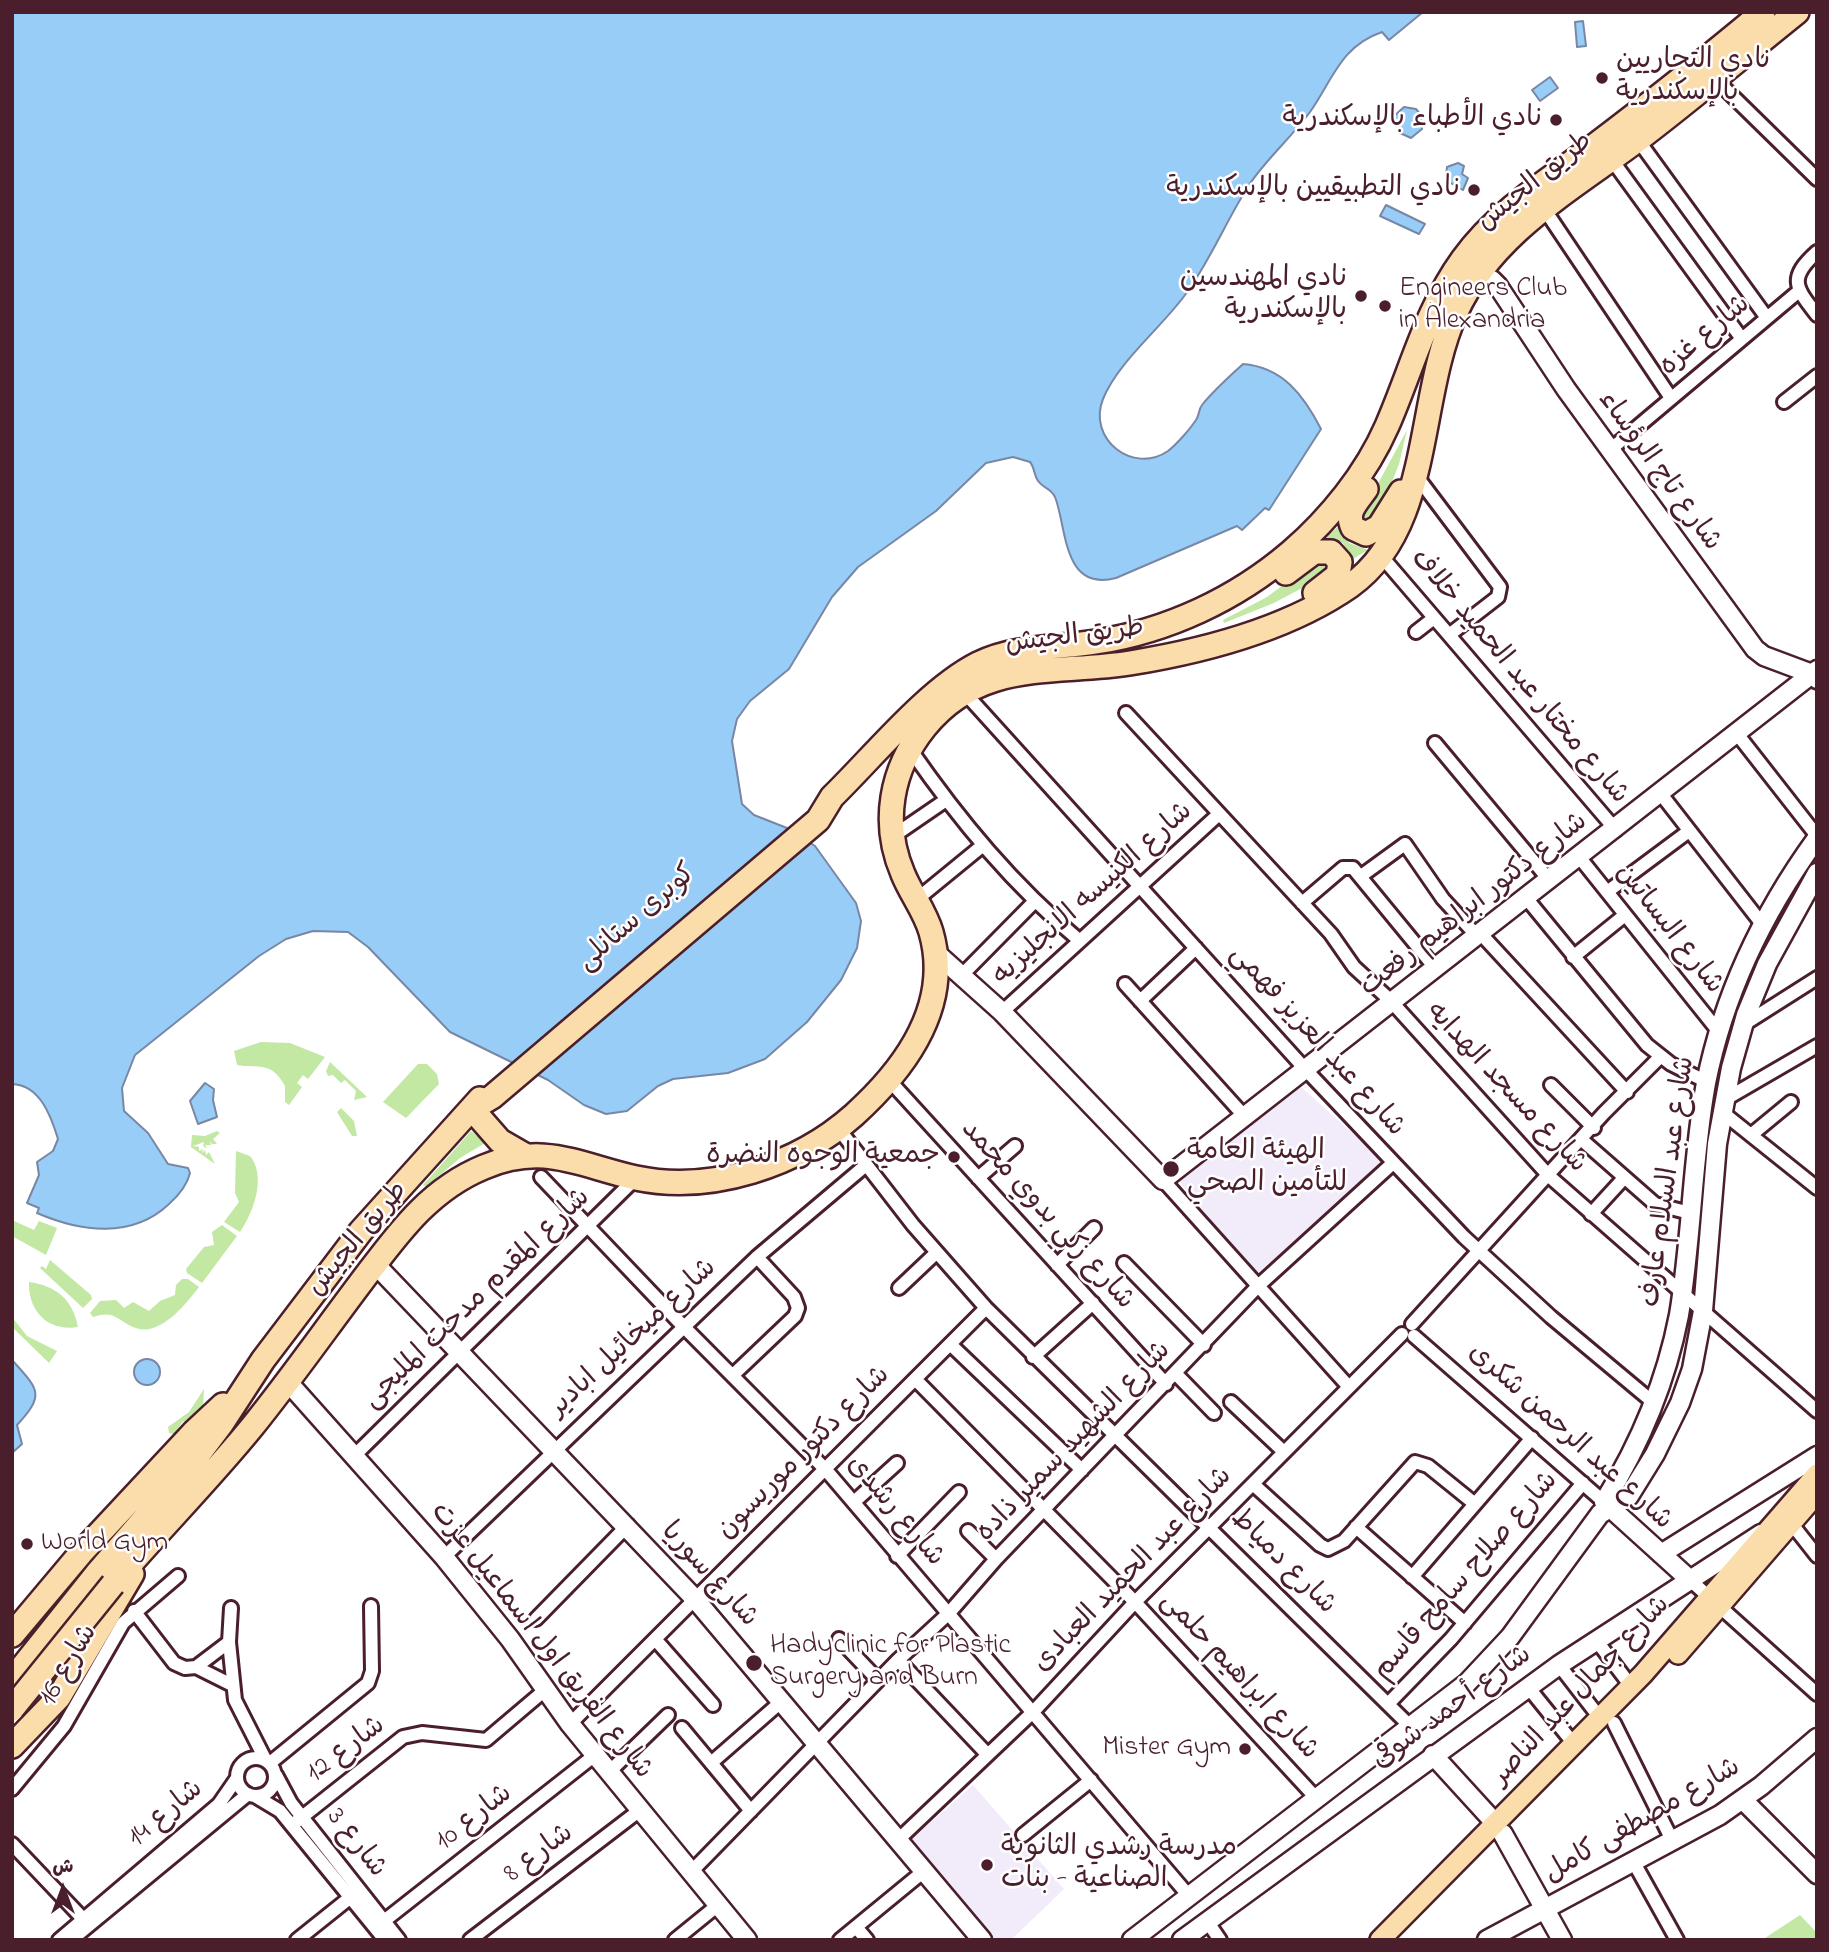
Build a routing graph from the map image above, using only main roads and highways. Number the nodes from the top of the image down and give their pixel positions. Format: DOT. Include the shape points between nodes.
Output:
graph roads {
  1 [pos="1763,12"];
  2 [pos="1797,12"];
  3 [pos="1386,430"];
  4 [pos="1415,474"];
  5 [pos="1214,604"];
  6 [pos="1288,620"];
  7 [pos="834,795"];
  8 [pos="483,1100"];
  9 [pos="526,1156"];
  10 [pos="244,1388"];
  11 [pos="1814,1483"];
  12 [pos="150,1544"];
  13 [pos="1713,1603"];
  14 [pos="12,1635"];
  15 [pos="12,1680"];
  16 [pos="12,1699"];
  17 [pos="12,1709"];
  18 [pos="43,1713"];
  19 [pos="1607,1720"];
  20 [pos="12,1746"];
  21 [pos="1499,1829"];
  22 [pos="1385,1939"];
  1 -- 3 [label="highway, طريق الجيش" via="1514,206 1480,238 1452,274 1430,314"];
  2 -- 4 [label="highway, طريق الجيش" via="1503,243 1476,276 1453,317 1437,362"];
  3 -- 4 [label="highway" via="1373,475 1350,514 1353,528 1366,534 1375,531"];
  3 -- 5 [label="highway, طريق الجيش" via="1345,494 1310,534 1270,569"];
  4 -- 6 [label="highway, طريق الجيش" via="1408,503 1383,558 1349,586"];
  5 -- 6 [label="highway" via="1270,583 1318,551 1335,554 1340,566 1336,579"];
  5 -- 7 [label="highway, طريق الجيش" via="1126,636 1022,650 977,665 921,709"];
  6 -- 9 [label="highway, طريق الجيش" via="1160,657 1103,667 1026,671 987,681 964,692 926,726 911,748 894,791 892,837 899,866 928,924 935,951 934,991 913,1048 889,1080 838,1128 792,1155 743,1173 690,1182 636,1178 561,1156"];
  7 -- 8 [label="highway, كوبرى ستانلى" via="818,820"];
  8 -- 9 [label="highway" via="500,1141"];
  8 -- 10 [label="highway, طريق الجيش" via="436,1144 361,1231"];
  9 -- 12 [label="highway, طريق الجيش" via="457,1180 408,1220 252,1428"];
  10 -- 14 [label="highway" via="193,1433"];
  10 -- 15 [label="highway, طريق الجيش" via="177,1481"];
  11 -- 13 [label="main road, شارع جمال عبد الناصر" via="1763,1532"];
  11 -- 13 [label="main road, شارع جمال عبد الناصر" via="1791,1523"];
  12 -- 17 [label="highway, طريق الجيش, bridge"];
  12 -- 18 [label="highway" via="59,1697"];
  13 -- 19 [label="main road, شارع جمال عبد الناصر"];
  13 -- 19 [label="main road, شارع جمال عبد الناصر" via="1631,1686"];
  16 -- 18 [label="highway" via="29,1713"];
  18 -- 20 [label="highway"];
  19 -- 21 [label="main road, شارع جمال عبد الناصر"];
  19 -- 21 [label="main road, شارع جمال عبد الناصر" via="1574,1744"];
  21 -- 22 [label="main road, شارع جمال عبد الناصر"];
}
